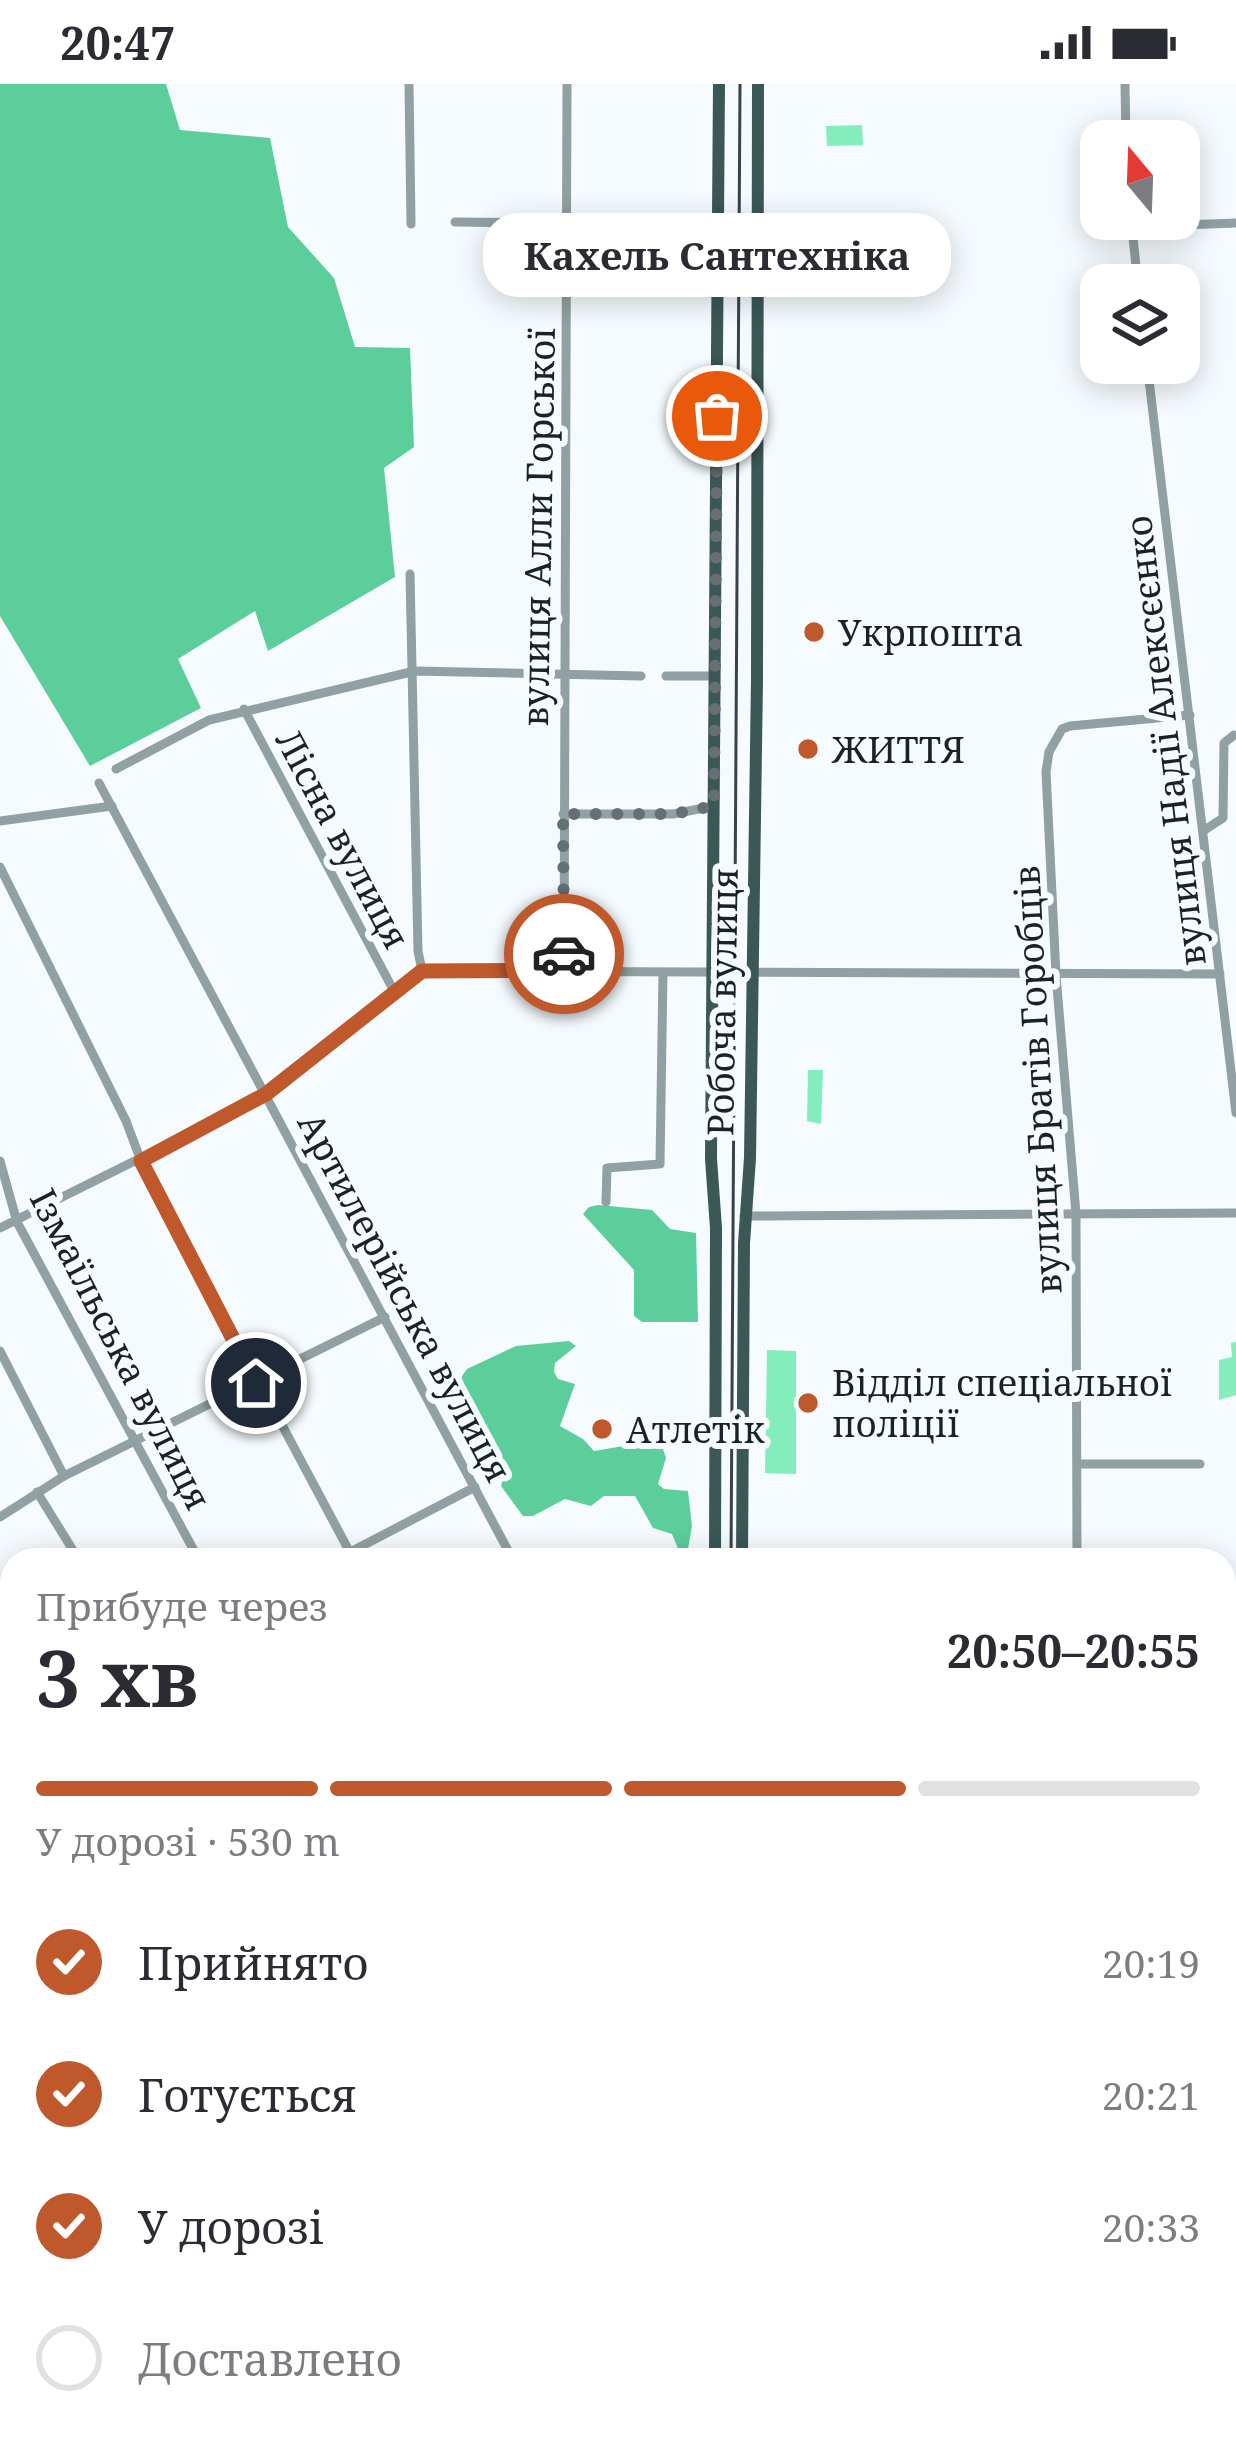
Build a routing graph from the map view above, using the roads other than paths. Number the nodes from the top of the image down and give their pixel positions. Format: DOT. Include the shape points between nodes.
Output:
graph roads {
  1 [pos="408,84"];
  2 [pos="568,84"];
  3 [pos="719,84"];
  4 [pos="758,84"];
  5 [pos="1125,84"];
  6 [pos="1126,120"];
  7 [pos="455,222"];
  8 [pos="568,223"];
  9 [pos="1200,223"];
  10 [pos="1236,223"];
  11 [pos="411,224"];
  12 [pos="719,225"];
  13 [pos="1150,384"];
  14 [pos="410,574"];
  15 [pos="415,671"];
  16 [pos="562,676"];
  17 [pos="641,676"];
  18 [pos="666,676"];
  19 [pos="714,676"];
  20 [pos="244,710"];
  21 [pos="1190,715"];
  22 [pos="1235,734"];
  23 [pos="116,769"];
  24 [pos="99,782"];
  25 [pos="112,806"];
  26 [pos="714,806"];
  27 [pos="563,814"];
  28 [pos="0,821"];
  29 [pos="1203,831"];
  30 [pos="0,867"];
  31 [pos="564,970"];
  32 [pos="422,971"];
  33 [pos="663,973"];
  34 [pos="720,974"];
  35 [pos="753,974"];
  36 [pos="1220,974"];
  37 [pos="1056,975"];
  38 [pos="394,993"];
  39 [pos="266,1094"];
  40 [pos="1236,1113"];
  41 [pos="0,1161"];
  42 [pos="141,1161"];
  43 [pos="606,1202"];
  44 [pos="1076,1214"];
  45 [pos="1236,1214"];
  46 [pos="744,1216"];
  47 [pos="17,1222"];
  48 [pos="0,1228"];
  49 [pos="385,1317"];
  50 [pos="0,1351"];
  51 [pos="256,1383"];
  52 [pos="134,1441"];
  53 [pos="1078,1464"];
  54 [pos="1200,1464"];
  55 [pos="64,1476"];
  56 [pos="475,1487"];
  57 [pos="37,1492"];
  58 [pos="0,1516"];
  59 [pos="72,1548"];
  60 [pos="192,1548"];
  61 [pos="348,1548"];
  62 [pos="366,1548"];
  63 [pos="506,1548"];
  64 [pos="715,1548"];
  65 [pos="742,1548"];
  66 [pos="1077,1548"];
  1 -- 11 [label="street"];
  2 -- 8 [label="street, вулиця Алли Горської"];
  3 -- 12 [label="main road, Робоча вулиця"];
  4 -- 35 [label="main road, Робоча вулиця"];
  5 -- 6 [label="street"];
  7 -- 8 [label="street"];
  8 -- 12 [label="street"];
  8 -- 16 [label="street, вулиця Алли Горської"];
  9 -- 10 [label="street"];
  12 -- 19 [label="main road, Робоча вулиця"];
  13 -- 21 [label="street, вулиця Надії Алексєєнко"];
  14 -- 15 [label="street"];
  15 -- 16 [label="street"];
  15 -- 20 [label="street"];
  15 -- 32 [label="street"];
  16 -- 17 [label="street"];
  16 -- 27 [label="street, вулиця Алли Горської"];
  18 -- 19 [label="street"];
  19 -- 26 [label="main road, Робоча вулиця"];
  20 -- 23 [label="street"];
  20 -- 38 [label="street, Лісна вулиця"];
  21 -- 29 [label="street, вулиця Надії Алексєєнко"];
  21 -- 37 [label="street, вулиця Братів Горобців" via="1070,726 1055,738 1046,772"];
  22 -- 29 [label="street" via="1221,756 1223,818"];
  24 -- 25 [label="street, Артилерійська вулиця"];
  25 -- 28 [label="street"];
  25 -- 39 [label="street, Артилерійська вулиця"];
  26 -- 27 [label="street"];
  26 -- 34 [label="main road, Робоча вулиця"];
  27 -- 31 [label="street, вулиця Алли Горської"];
  29 -- 36 [label="street, вулиця Надії Алексєєнко"];
  30 -- 42 [label="street"];
  31 -- 32 [label="street"];
  31 -- 33 [label="street"];
  32 -- 38 [label="street"];
  33 -- 34 [label="street"];
  33 -- 43 [label="street" via="659,1165 608,1168"];
  34 -- 35 [label="street"];
  34 -- 64 [label="main road, Робоча вулиця" via="711,1159"];
  35 -- 37 [label="street"];
  35 -- 46 [label="main road, Робоча вулиця"];
  36 -- 37 [label="street"];
  36 -- 40 [label="street, вулиця Надії Алексєєнко"];
  37 -- 44 [label="street, вулиця Братів Горобців"];
  38 -- 39 [label="street"];
  39 -- 42 [label="street"];
  39 -- 49 [label="street, Артилерійська вулиця"];
  41 -- 47 [label="street, Ізмаїльська вулиця"];
  42 -- 47 [label="street"];
  42 -- 51 [label="street"];
  44 -- 45 [label="street"];
  44 -- 46 [label="street"];
  44 -- 53 [label="street, вулиця Братів Горобців"];
  46 -- 65 [label="main road, Робоча вулиця"];
  47 -- 48 [label="street"];
  47 -- 52 [label="street, Ізмаїльська вулиця"];
  49 -- 51 [label="street"];
  49 -- 56 [label="street, Артилерійська вулиця"];
  50 -- 55 [label="street"];
  51 -- 52 [label="street"];
  51 -- 61 [label="street"];
  52 -- 55 [label="street"];
  52 -- 60 [label="street, Ізмаїльська вулиця"];
  53 -- 54 [label="street"];
  53 -- 66 [label="street, вулиця Братів Горобців"];
  55 -- 57 [label="street"];
  56 -- 62 [label="street"];
  56 -- 63 [label="street, Артилерійська вулиця"];
  57 -- 58 [label="street"];
  57 -- 59 [label="street"];
}
